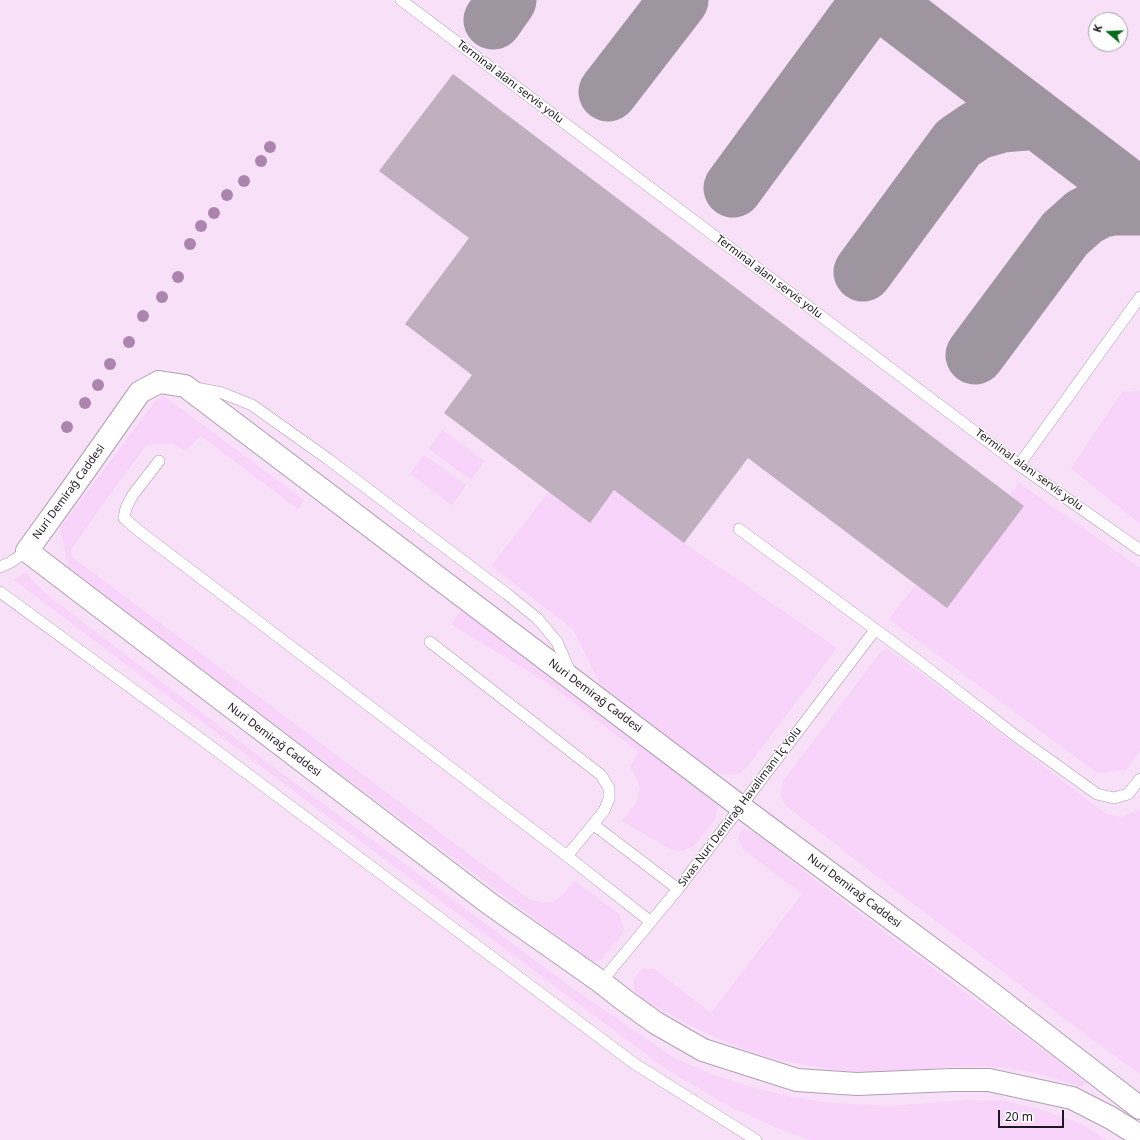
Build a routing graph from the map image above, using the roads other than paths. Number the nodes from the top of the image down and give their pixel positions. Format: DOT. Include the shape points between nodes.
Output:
graph roads {
  1 [pos="401,0"];
  2 [pos="1140,297"];
  3 [pos="185,386"];
  4 [pos="159,461"];
  5 [pos="1019,465"];
  6 [pos="739,529"];
  7 [pos="1140,550"];
  8 [pos="27,551"];
  9 [pos="0,567"];
  10 [pos="0,592"];
  11 [pos="875,630"];
  12 [pos="430,642"];
  13 [pos="575,682"];
  14 [pos="1140,779"];
  15 [pos="741,807"];
  16 [pos="594,825"];
  17 [pos="567,856"];
  18 [pos="678,888"];
  19 [pos="651,922"];
  20 [pos="601,982"];
  21 [pos="1140,1108"];
  22 [pos="1140,1136"];
  23 [pos="756,1140"];
  1 -- 5 [label="lane, Terminal alanı servis yolu"];
  2 -- 5 [label="lane"];
  3 -- 8 [label="main road, Nuri Demirağ Caddesi" via="159,382 140,392"];
  3 -- 13 [label="main road, Nuri Demirağ Caddesi"];
  3 -- 13 [label="lane" via="222,393 252,405 347,473 538,619 557,642"];
  4 -- 17 [label="lane" via="132,496 124,518"];
  5 -- 7 [label="lane, Terminal alanı servis yolu"];
  6 -- 11 [label="lane"];
  8 -- 9 [label="lane"];
  8 -- 20 [label="main road, Nuri Demirağ Caddesi" via="490,904"];
  10 -- 23 [label="lane" via="635,1064"];
  11 -- 14 [label="lane" via="1097,794 1114,798 1128,794"];
  11 -- 15 [label="lane, Sivas Nuri Demirağ Havalimanı İç Yolu"];
  12 -- 16 [label="lane" via="601,774 608,788 609,799"];
  13 -- 15 [label="main road, Nuri Demirağ Caddesi"];
  15 -- 18 [label="lane, Sivas Nuri Demirağ Havalimanı İç Yolu"];
  15 -- 21 [label="main road, Nuri Demirağ Caddesi" via="982,986"];
  16 -- 17 [label="lane"];
  16 -- 18 [label="lane"];
  17 -- 19 [label="lane"];
  18 -- 19 [label="lane, Sivas Nuri Demirağ Havalimanı İç Yolu"];
  19 -- 20 [label="lane, Sivas Nuri Demirağ Havalimanı İç Yolu"];
  20 -- 22 [label="main road, Nuri Demirağ Caddesi" via="656,1023 703,1050 797,1080 857,1084 990,1080 1072,1098"];
}
